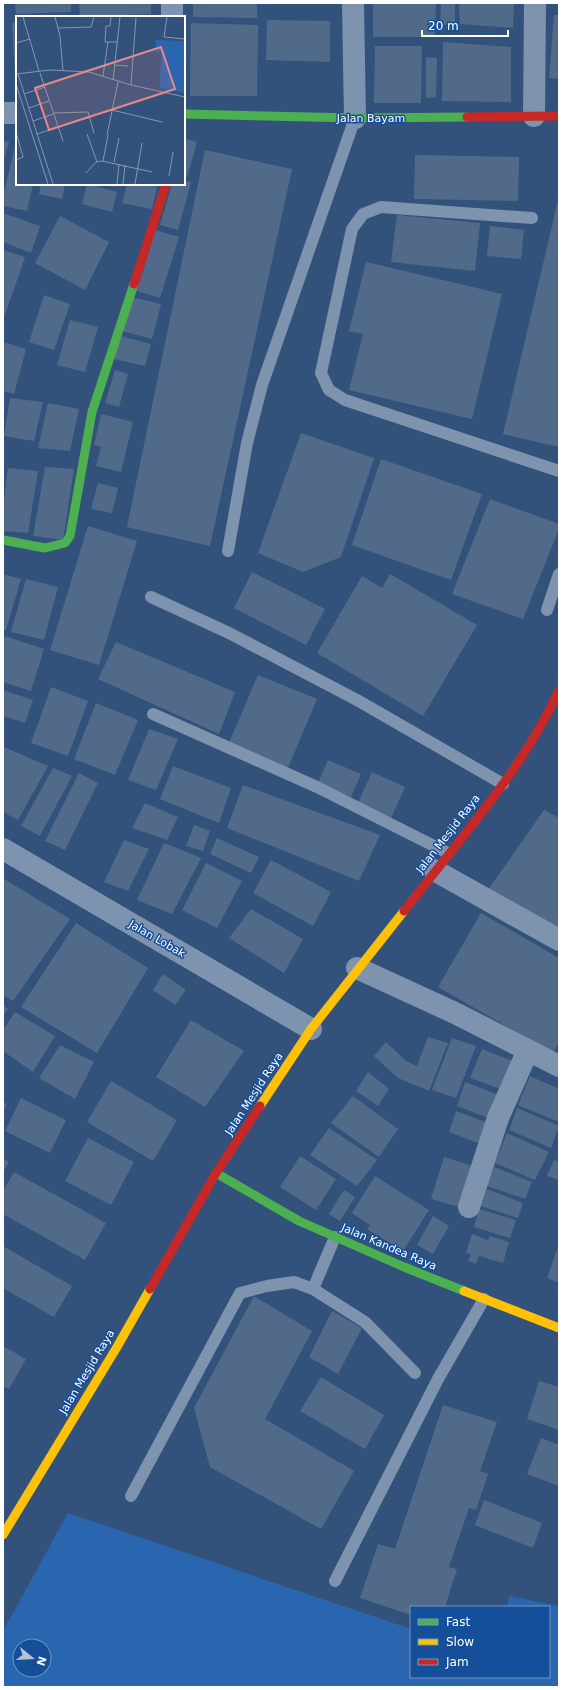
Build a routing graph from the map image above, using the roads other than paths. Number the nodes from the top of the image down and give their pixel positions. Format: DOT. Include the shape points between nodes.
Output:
graph roads {
  1 [pos="172,3"];
  2 [pos="353,3"];
  3 [pos="535,3"];
  4 [pos="172,16"];
  5 [pos="3,113"];
  6 [pos="16,113"];
  7 [pos="534,116"];
  8 [pos="559,116"];
  9 [pos="185,117"];
  10 [pos="355,118"];
  11 [pos="166,185"];
  12 [pos="532,218"];
  13 [pos="559,471"];
  14 [pos="3,540"];
  15 [pos="228,550"];
  16 [pos="559,574"];
  17 [pos="151,597"];
  18 [pos="547,610"];
  19 [pos="559,690"];
  20 [pos="153,714"];
  21 [pos="503,784"];
  22 [pos="3,849"];
  23 [pos="448,853"];
  24 [pos="434,870"];
  25 [pos="559,940"];
  26 [pos="357,968"];
  27 [pos="311,1028"];
  28 [pos="528,1050"];
  29 [pos="559,1066"];
  30 [pos="216,1173"];
  31 [pos="469,1207"];
  32 [pos="334,1237"];
  33 [pos="313,1289"];
  34 [pos="484,1299"];
  35 [pos="559,1328"];
  36 [pos="415,1373"];
  37 [pos="131,1496"];
  38 [pos="3,1535"];
  39 [pos="335,1581"];
  1 -- 4 [label="street"];
  2 -- 10 [label="street"];
  3 -- 7 [label="street"];
  5 -- 6 [label="street"];
  7 -- 8 [label="main road, Jalan Bayam"];
  7 -- 10 [label="main road, Jalan Bayam"];
  9 -- 10 [label="main road, Jalan Bayam"];
  10 -- 15 [label="lane" via="262,385 247,443"];
  11 -- 14 [label="main road" via="92,412 70,536 65,543 45,548"];
  12 -- 13 [label="lane" via="381,207 363,214 352,229 321,373 329,390 344,400"];
  16 -- 18 [label="lane"];
  17 -- 21 [label="lane" via="229,633 357,700"];
  19 -- 21 [label="main road, Jalan Mesjid Raya" via="548,714"];
  20 -- 23 [label="lane" via="317,788"];
  21 -- 23 [label="main road, Jalan Mesjid Raya"];
  22 -- 27 [label="street, Jalan Lobak"];
  23 -- 24 [label="main road, Jalan Mesjid Raya"];
  24 -- 25 [label="street"];
  24 -- 26 [label="main road, Jalan Mesjid Raya"];
  26 -- 27 [label="main road, Jalan Mesjid Raya"];
  26 -- 28 [label="street"];
  27 -- 30 [label="main road, Jalan Mesjid Raya"];
  28 -- 29 [label="street"];
  28 -- 31 [label="street" via="498,1118"];
  30 -- 32 [label="main road, Jalan Kandea Raya" via="299,1221"];
  30 -- 38 [label="main road, Jalan Mesjid Raya" via="117,1347"];
  32 -- 33 [label="lane"];
  32 -- 34 [label="main road, Jalan Kandea Raya"];
  33 -- 36 [label="lane" via="365,1322"];
  33 -- 37 [label="lane" via="294,1282 240,1293"];
  34 -- 35 [label="main road, Jalan Kandea Raya"];
  34 -- 39 [label="lane" via="438,1379"];
}
